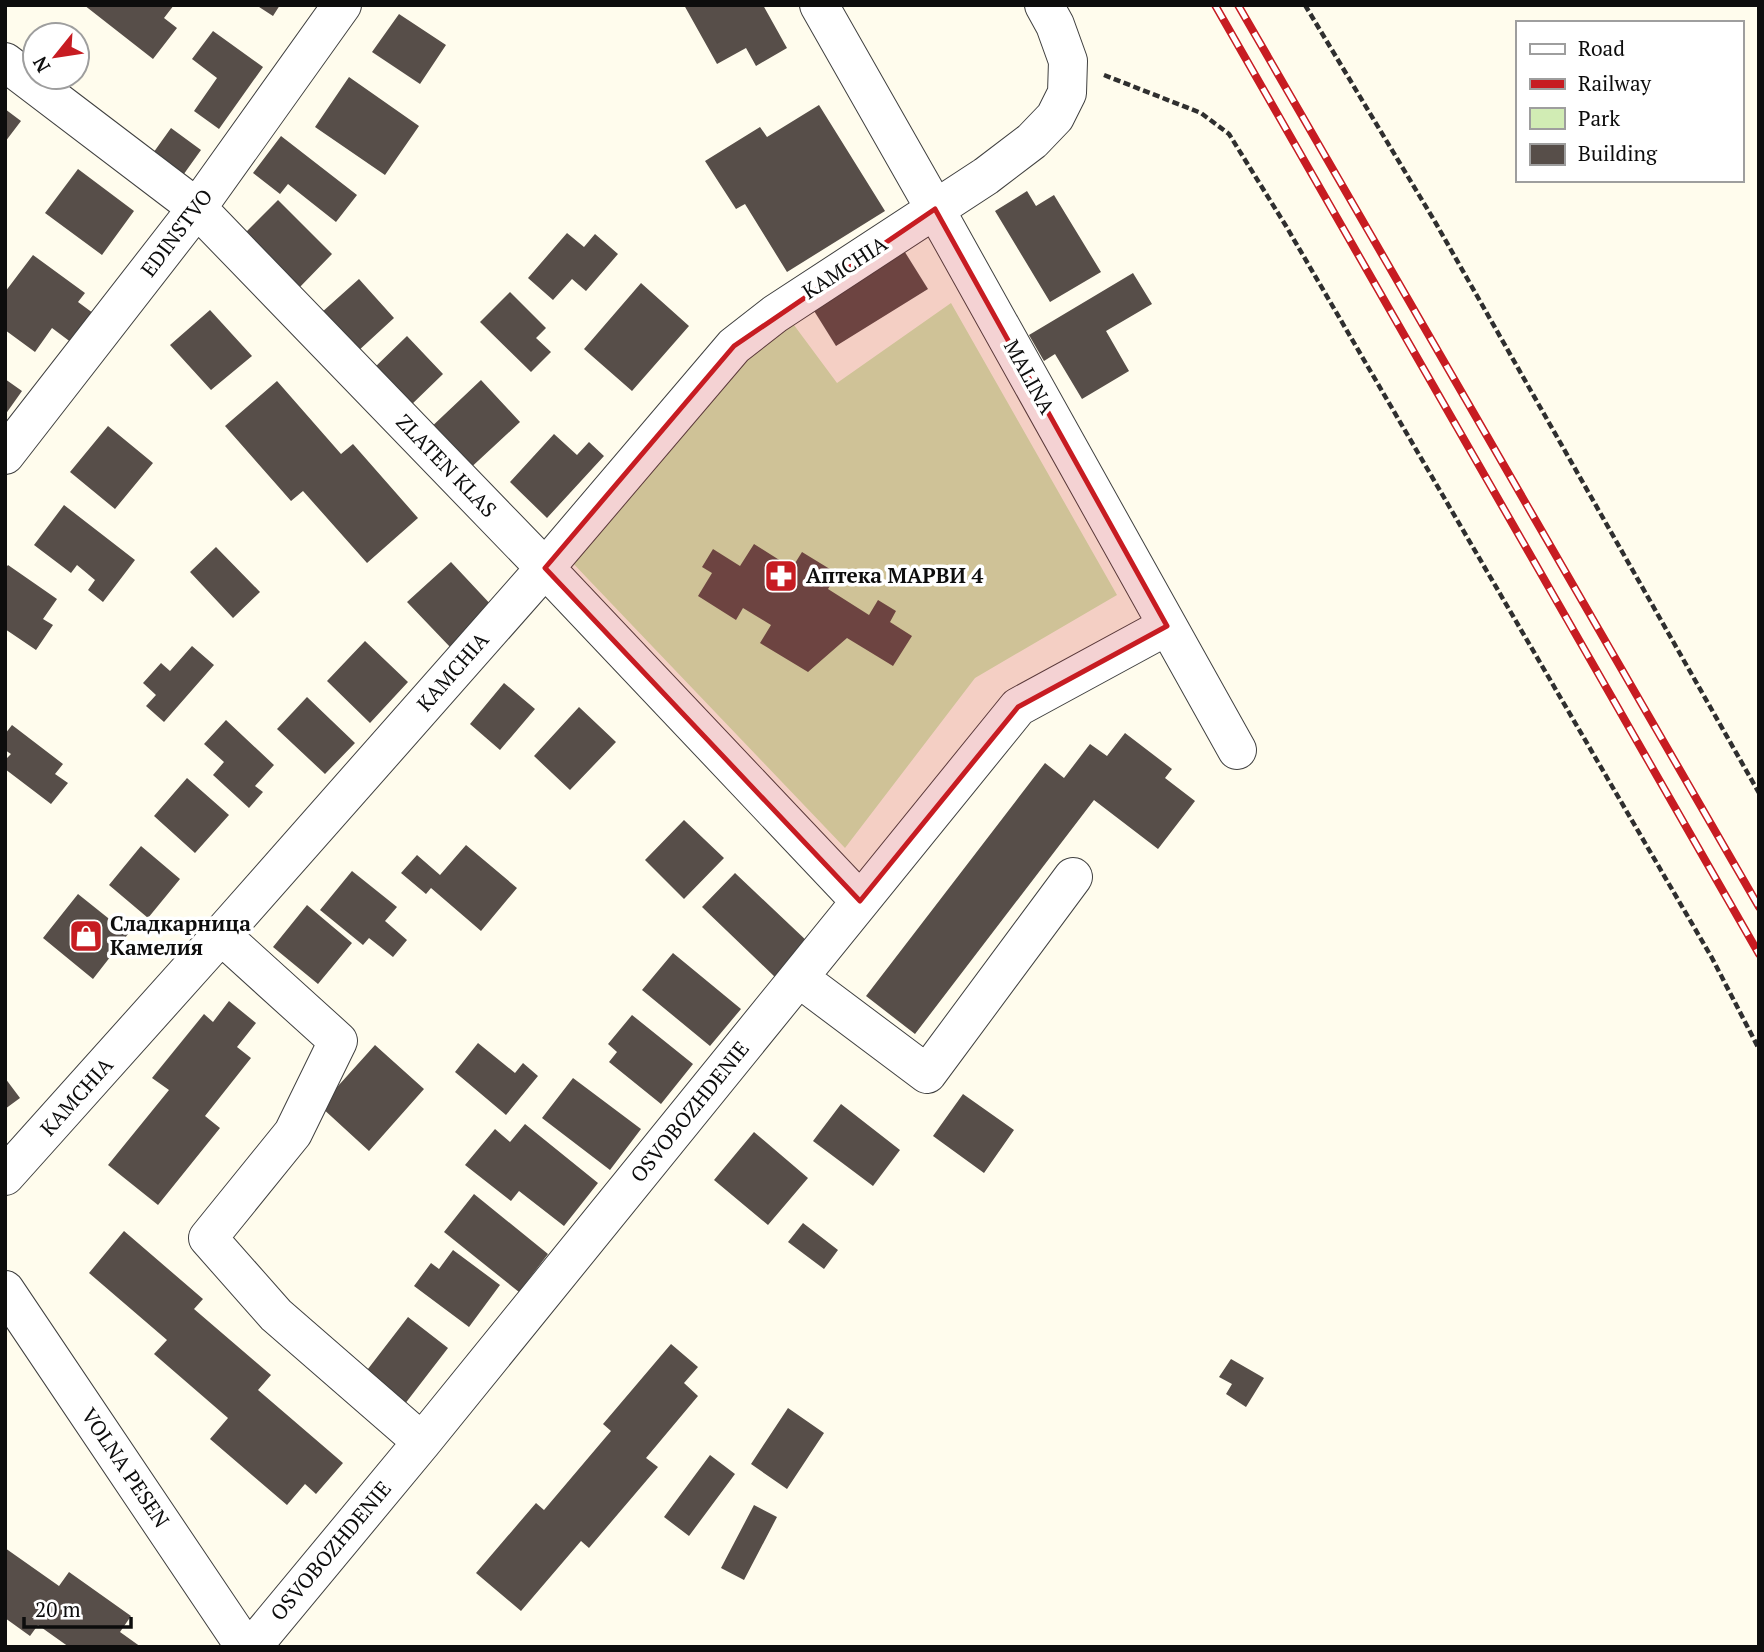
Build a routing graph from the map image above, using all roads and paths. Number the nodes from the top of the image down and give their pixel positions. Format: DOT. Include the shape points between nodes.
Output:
graph roads {
  1 [pos="342,5"];
  2 [pos="819,5"];
  3 [pos="1044,5"];
  4 [pos="1305,5"];
  5 [pos="1068,61"];
  6 [pos="5,62"];
  7 [pos="197,208"];
  8 [pos="935,209"];
  9 [pos="5,455"];
  10 [pos="545,568"];
  11 [pos="1167,626"];
  12 [pos="1237,750"];
  13 [pos="1759,793"];
  14 [pos="1073,877"];
  15 [pos="860,901"];
  16 [pos="221,935"];
  17 [pos="799,978"];
  18 [pos="1759,1049"];
  19 [pos="5,1176"];
  20 [pos="5,1290"];
  21 [pos="422,1442"];
  22 [pos="245,1647"];
  23 [pos="252,1647"];
  1 -- 7 [label="street, EDINSTVO"];
  2 -- 8 [label="street, MALINA"];
  3 -- 5 [label="street"];
  4 -- 13 [label="path" via="1434,220"];
  5 -- 8 [label="street, KAMCHIA" via="1067,93 1055,117 1032,141"];
  5 -- 18 [label="path" via="1200,113 1229,134 1698,934"];
  6 -- 7 [label="street, ZLATEN KLAS"];
  7 -- 9 [label="street, EDINSTVO"];
  7 -- 10 [label="street, ZLATEN KLAS"];
  8 -- 10 [label="street, KAMCHIA" via="734,346"];
  8 -- 11 [label="street, MALINA"];
  10 -- 15 [label="street, ZLATEN KLAS"];
  10 -- 16 [label="street, KAMCHIA"];
  11 -- 12 [label="street, MALINA"];
  11 -- 15 [label="street, OSVOBOZHDENIE" via="1018,707"];
  14 -- 17 [label="street" via="927,1073"];
  15 -- 17 [label="street, OSVOBOZHDENIE"];
  16 -- 19 [label="street, KAMCHIA"];
  16 -- 21 [label="street" via="338,1041 293,1133 208,1238 276,1315"];
  17 -- 21 [label="street, OSVOBOZHDENIE"];
  20 -- 22 [label="street, VOLNA PESEN"];
  21 -- 23 [label="street, OSVOBOZHDENIE"];
}
